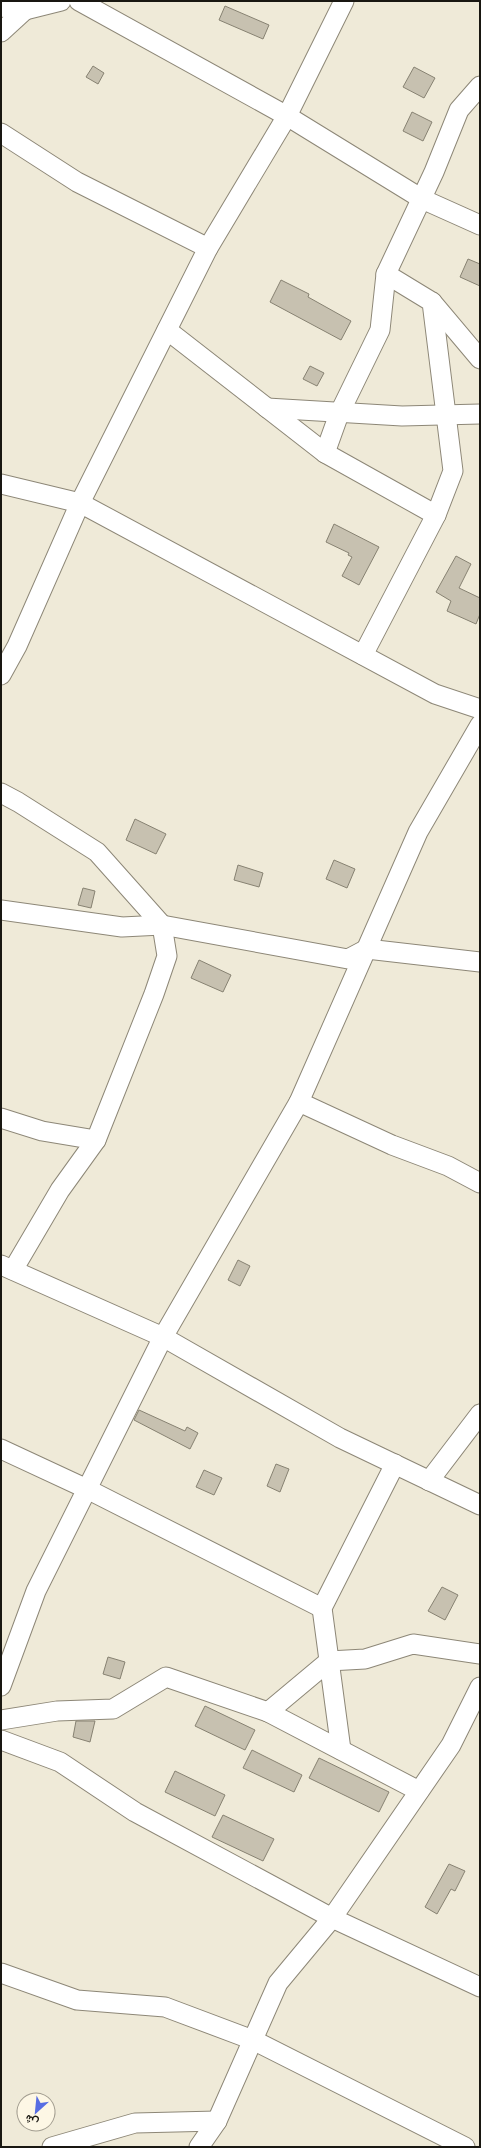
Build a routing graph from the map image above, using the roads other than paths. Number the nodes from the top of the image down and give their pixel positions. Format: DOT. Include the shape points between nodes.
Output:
graph roads {
  1 [pos="61,1"];
  2 [pos="79,1"];
  3 [pos="344,1"];
  4 [pos="1,7"];
  5 [pos="25,10"];
  6 [pos="1,32"];
  7 [pos="480,86"];
  8 [pos="286,116"];
  9 [pos="1,133"];
  10 [pos="422,199"];
  11 [pos="480,225"];
  12 [pos="208,248"];
  13 [pos="386,274"];
  14 [pos="432,302"];
  15 [pos="167,330"];
  16 [pos="480,359"];
  17 [pos="267,408"];
  18 [pos="339,414"];
  19 [pos="480,414"];
  20 [pos="447,416"];
  21 [pos="325,453"];
  22 [pos="1,484"];
  23 [pos="80,503"];
  24 [pos="436,515"];
  25 [pos="363,655"];
  26 [pos="1,675"];
  27 [pos="480,709"];
  28 [pos="480,725"];
  29 [pos="1,793"];
  30 [pos="1,910"];
  31 [pos="162,925"];
  32 [pos="367,949"];
  33 [pos="480,962"];
  34 [pos="299,1102"];
  35 [pos="1,1118"];
  36 [pos="96,1140"];
  37 [pos="480,1183"];
  38 [pos="7,1267"];
  39 [pos="163,1337"];
  40 [pos="480,1414"];
  41 [pos="1,1449"];
  42 [pos="394,1464"];
  43 [pos="429,1481"];
  44 [pos="87,1489"];
  45 [pos="480,1505"];
  46 [pos="322,1608"];
  47 [pos="480,1654"];
  48 [pos="330,1661"];
  49 [pos="1,1686"];
  50 [pos="480,1687"];
  51 [pos="268,1712"];
  52 [pos="1,1720"];
  53 [pos="1,1740"];
  54 [pos="341,1750"];
  55 [pos="419,1791"];
  56 [pos="332,1918"];
  57 [pos="1,1973"];
  58 [pos="479,1984"];
  59 [pos="253,2040"];
  60 [pos="217,2121"];
  61 [pos="52,2147"];
  62 [pos="199,2147"];
  63 [pos="465,2147"];
  1 -- 5 [label="street"];
  2 -- 8 [label="street"];
  3 -- 8 [label="street"];
  4 -- 5 [label="street"];
  5 -- 6 [label="street"];
  7 -- 10 [label="street" via="459,110"];
  8 -- 10 [label="street"];
  8 -- 12 [label="street"];
  9 -- 12 [label="street" via="77,182"];
  10 -- 11 [label="street"];
  10 -- 13 [label="street"];
  12 -- 15 [label="street"];
  13 -- 14 [label="street"];
  13 -- 18 [label="street" via="380,330"];
  14 -- 16 [label="street"];
  14 -- 20 [label="street"];
  15 -- 17 [label="street"];
  15 -- 23 [label="street"];
  17 -- 18 [label="street"];
  17 -- 21 [label="street"];
  18 -- 20 [label="street"];
  18 -- 21 [label="street"];
  19 -- 20 [label="street"];
  20 -- 24 [label="street" via="454,471"];
  21 -- 24 [label="street"];
  22 -- 23 [label="street"];
  23 -- 25 [label="street"];
  23 -- 26 [label="street" via="17,646"];
  24 -- 25 [label="street"];
  25 -- 27 [label="street" via="435,694"];
  28 -- 32 [label="street" via="418,832"];
  29 -- 31 [label="street" via="97,852"];
  30 -- 31 [label="street" via="122,927"];
  31 -- 32 [label="street" via="348,959"];
  31 -- 36 [label="street" via="167,956"];
  32 -- 33 [label="street"];
  32 -- 34 [label="street"];
  34 -- 37 [label="street" via="392,1145 448,1166"];
  34 -- 39 [label="street"];
  35 -- 36 [label="street" via="42,1131"];
  36 -- 38 [label="street"];
  38 -- 39 [label="street"];
  39 -- 42 [label="street" via="340,1438"];
  39 -- 44 [label="street"];
  40 -- 43 [label="street"];
  41 -- 44 [label="street"];
  42 -- 43 [label="street"];
  42 -- 46 [label="street"];
  43 -- 45 [label="street"];
  44 -- 46 [label="street"];
  44 -- 49 [label="street" via="36,1592"];
  46 -- 48 [label="street"];
  47 -- 48 [label="street" via="413,1644 365,1659"];
  48 -- 51 [label="street"];
  48 -- 54 [label="street"];
  50 -- 55 [label="street" via="451,1745"];
  51 -- 52 [label="street" via="166,1677 113,1709 57,1711"];
  51 -- 54 [label="street"];
  53 -- 56 [label="street" via="60,1762 135,1812"];
  54 -- 55 [label="street"];
  55 -- 56 [label="street"];
  56 -- 58 [label="street"];
  56 -- 59 [label="street" via="278,1984"];
  57 -- 59 [label="street" via="77,2000 165,2007"];
  59 -- 60 [label="street"];
  59 -- 63 [label="street"];
  60 -- 61 [label="street" via="135,2123"];
  60 -- 62 [label="street"];
}
